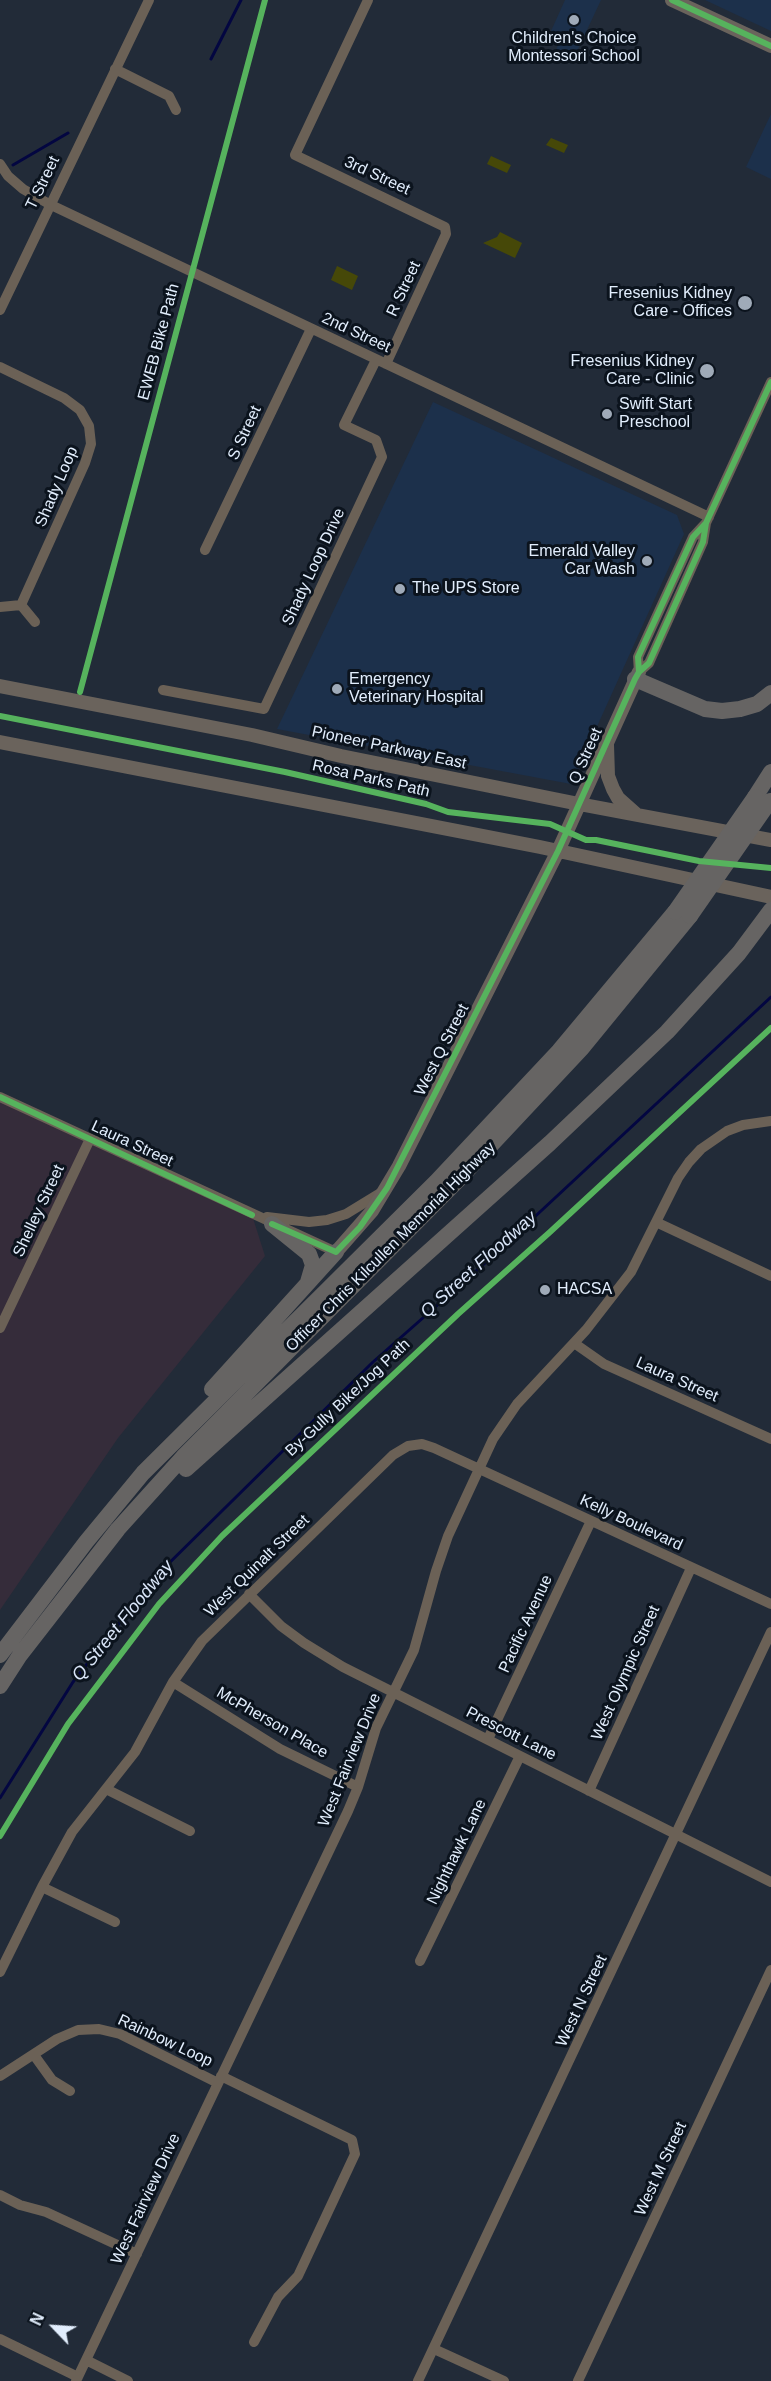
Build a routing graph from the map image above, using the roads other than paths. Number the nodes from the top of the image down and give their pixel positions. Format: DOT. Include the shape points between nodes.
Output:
graph roads {
  1 [pos="149,0"];
  2 [pos="368,0"];
  3 [pos="672,0"];
  4 [pos="771,46"];
  5 [pos="115,69"];
  6 [pos="176,110"];
  7 [pos="0,164"];
  8 [pos="49,204"];
  9 [pos="445,227"];
  10 [pos="0,310"];
  11 [pos="311,329"];
  12 [pos="381,362"];
  13 [pos="0,367"];
  14 [pos="771,382"];
  15 [pos="708,520"];
  16 [pos="206,550"];
  17 [pos="21,605"];
  18 [pos="0,608"];
  19 [pos="35,622"];
  20 [pos="637,675"];
  21 [pos="0,686"];
  22 [pos="163,690"];
  23 [pos="771,693"];
  24 [pos="0,742"];
  25 [pos="607,743"];
  26 [pos="771,772"];
  27 [pos="765,799"];
  28 [pos="579,804"];
  29 [pos="637,815"];
  30 [pos="771,840"];
  31 [pos="558,850"];
  32 [pos="771,897"];
  33 [pos="771,910"];
  34 [pos="682,914"];
  35 [pos="0,1097"];
  36 [pos="771,1121"];
  37 [pos="90,1139"];
  38 [pos="387,1188"];
  39 [pos="252,1215"];
  40 [pos="657,1223"];
  41 [pos="272,1224"];
  42 [pos="336,1252"];
  43 [pos="771,1276"];
  44 [pos="307,1285"];
  45 [pos="0,1328"];
  46 [pos="574,1343"];
  47 [pos="771,1439"];
  48 [pos="479,1469"];
  49 [pos="143,1473"];
  50 [pos="591,1521"];
  51 [pos="118,1529"];
  52 [pos="691,1568"];
  53 [pos="249,1594"];
  54 [pos="771,1604"];
  55 [pos="771,1632"];
  56 [pos="0,1655"];
  57 [pos="173,1682"];
  58 [pos="0,1686"];
  59 [pos="393,1692"];
  60 [pos="488,1739"];
  61 [pos="520,1756"];
  62 [pos="358,1787"];
  63 [pos="106,1789"];
  64 [pos="589,1791"];
  65 [pos="190,1831"];
  66 [pos="677,1834"];
  67 [pos="771,1882"];
  68 [pos="42,1887"];
  69 [pos="115,1922"];
  70 [pos="420,1961"];
  71 [pos="771,1970"];
  72 [pos="0,1972"];
  73 [pos="34,2055"];
  74 [pos="0,2076"];
  75 [pos="220,2079"];
  76 [pos="70,2091"];
  77 [pos="0,2195"];
  78 [pos="137,2254"];
  79 [pos="0,2339"];
  80 [pos="254,2342"];
  81 [pos="434,2349"];
  82 [pos="86,2360"];
  83 [pos="77,2379"];
  84 [pos="128,2381"];
  85 [pos="418,2381"];
  86 [pos="504,2381"];
  87 [pos="578,2381"];
  1 -- 5 [label="street, T Street"];
  2 -- 9 [label="street, 3rd Street" via="295,154"];
  3 -- 4 [label="main road"];
  5 -- 6 [label="street" via="169,96"];
  5 -- 8 [label="street, T Street"];
  7 -- 8 [label="street, 2nd Street" via="23,189"];
  8 -- 10 [label="street, T Street"];
  8 -- 11 [label="street, 2nd Street"];
  9 -- 12 [label="street, R Street" via="446,234"];
  11 -- 12 [label="street, 2nd Street"];
  11 -- 16 [label="street, S Street"];
  12 -- 15 [label="street, 2nd Street"];
  12 -- 22 [label="street, Shady Loop Drive" via="344,424 376,440 382,457 264,709"];
  13 -- 17 [label="street, Shady Loop" via="80,410 89,426 91,444"];
  14 -- 15 [label="street, Q Street"];
  15 -- 20 [label="street, Q Street" via="703,542 649,663"];
  17 -- 18 [label="street"];
  17 -- 19 [label="street"];
  20 -- 23 [label="highway" via="705,709 740,709 757,704"];
  20 -- 25 [label="main road, Q Street"];
  21 -- 28 [label="main road, Pioneer Parkway East"];
  24 -- 31 [label="main road"];
  25 -- 28 [label="main road, Q Street"];
  25 -- 29 [label="main road" via="608,776 613,789"];
  26 -- 27 [label="highway, Officer Chris Kilcullen Memorial Highway"];
  27 -- 34 [label="highway, Officer Chris Kilcullen Memorial Highway, bridge"];
  28 -- 29 [label="main road, Pioneer Parkway East"];
  28 -- 31 [label="main road, Q Street"];
  29 -- 30 [label="main road, Pioneer Parkway East"];
  31 -- 32 [label="main road"];
  31 -- 38 [label="main road, West Q Street"];
  33 -- 51 [label="highway" via="739,953 667,1032 558,1135"];
  34 -- 49 [label="highway, Officer Chris Kilcullen Memorial Highway" via="436,1182"];
  34 -- 51 [label="highway, Officer Chris Kilcullen Memorial Highway" via="582,1048 461,1178 183,1457"];
  35 -- 37 [label="street, Laura Street"];
  36 -- 40 [label="street, West Fairview Drive" via="727,1131 701,1149 678,1178"];
  37 -- 39 [label="street, Laura Street"];
  37 -- 45 [label="street, Shelley Street"];
  38 -- 39 [label="street" via="346,1214 327,1220 309,1222"];
  38 -- 42 [label="main road, West Q Street" via="360,1227"];
  39 -- 41 [label="street, Laura Street"];
  40 -- 43 [label="street"];
  40 -- 46 [label="street, West Fairview Drive" via="631,1272"];
  41 -- 42 [label="street, Laura Street"];
  41 -- 44 [label="highway" via="309,1254 313,1265"];
  42 -- 44 [label="highway"];
  44 -- 49 [label="highway" via="180,1426"];
  46 -- 47 [label="street, Laura Street" via="604,1364"];
  46 -- 48 [label="street, West Fairview Drive" via="504,1421"];
  48 -- 50 [label="street, Kelly Boulevard"];
  48 -- 53 [label="street, West Quinalt Street" via="422,1444 408,1446 393,1455"];
  48 -- 59 [label="street, West Fairview Drive" via="448,1536 414,1650"];
  49 -- 56 [label="highway, Officer Chris Kilcullen Memorial Highway"];
  50 -- 52 [label="street, Kelly Boulevard"];
  50 -- 60 [label="street, Pacific Avenue"];
  51 -- 58 [label="highway, Officer Chris Kilcullen Memorial Highway"];
  52 -- 54 [label="street, Kelly Boulevard"];
  52 -- 64 [label="street, West Olympic Street"];
  53 -- 57 [label="street, West Quinalt Street" via="202,1641"];
  53 -- 59 [label="street, Prescott Lane" via="304,1643"];
  55 -- 66 [label="street, West N Street"];
  57 -- 62 [label="street, McPherson Place" via="280,1749"];
  57 -- 63 [label="street, West Quinalt Street" via="135,1752"];
  59 -- 60 [label="street, Prescott Lane"];
  59 -- 62 [label="street, West Fairview Drive" via="376,1728"];
  60 -- 61 [label="street, Prescott Lane"];
  61 -- 64 [label="street, Prescott Lane"];
  61 -- 70 [label="street, Nighthawk Lane"];
  62 -- 75 [label="street, West Fairview Drive"];
  63 -- 65 [label="street"];
  63 -- 68 [label="street, West Quinalt Street" via="72,1832"];
  64 -- 66 [label="street, Prescott Lane"];
  66 -- 67 [label="street, Prescott Lane"];
  66 -- 81 [label="street, West N Street"];
  68 -- 69 [label="street"];
  68 -- 72 [label="street, West Quinalt Street"];
  71 -- 87 [label="street, West M Street"];
  73 -- 74 [label="street, Rainbow Loop"];
  73 -- 75 [label="street, Rainbow Loop" via="78,2030 99,2028"];
  73 -- 76 [label="street" via="52,2080"];
  75 -- 78 [label="street, West Fairview Drive"];
  75 -- 80 [label="street" via="352,2140 355,2154 298,2276 278,2297"];
  77 -- 78 [label="street"];
  78 -- 82 [label="street, West Fairview Drive"];
  79 -- 83 [label="street"];
  81 -- 85 [label="street, West N Street"];
  81 -- 86 [label="street"];
  82 -- 83 [label="street, West Fairview Drive"];
  82 -- 84 [label="street"];
}
